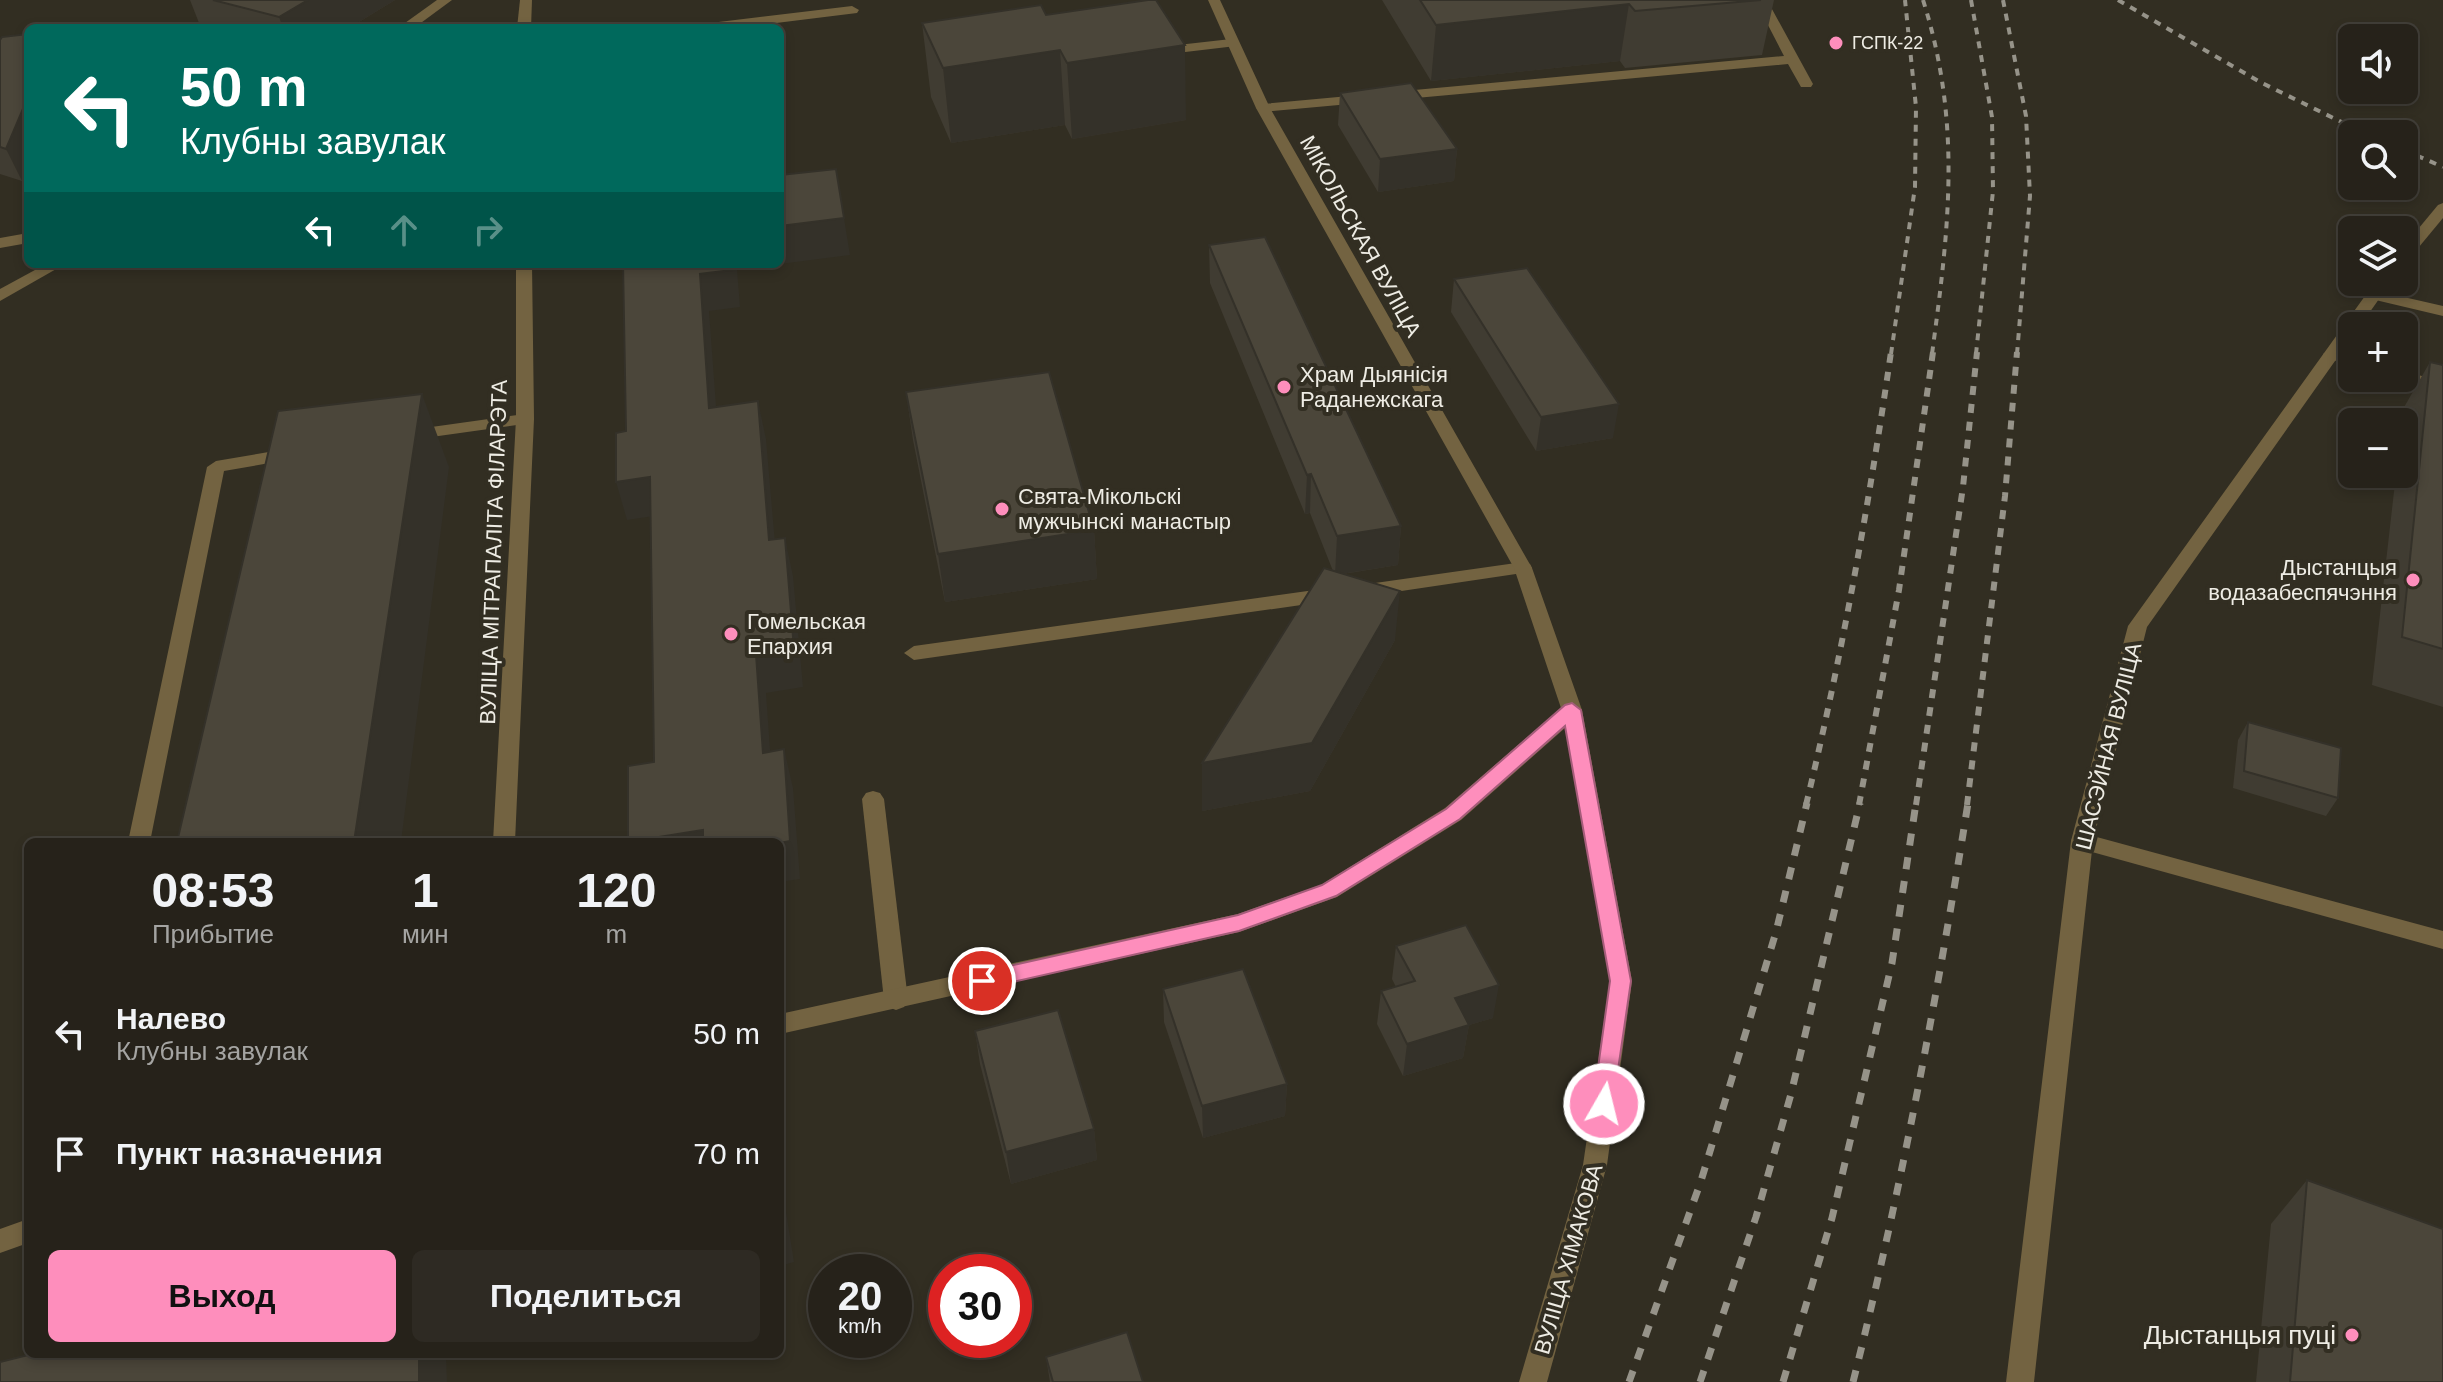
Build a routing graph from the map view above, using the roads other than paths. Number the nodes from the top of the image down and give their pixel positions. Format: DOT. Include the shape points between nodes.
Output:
graph roads {
  1 [pos="446,0"];
  2 [pos="526,0"];
  3 [pos="1214,0"];
  4 [pos="1761,0"];
  5 [pos="852,10"];
  6 [pos="411,24"];
  7 [pos="524,24"];
  8 [pos="735,24"];
  9 [pos="1231,43"];
  10 [pos="1138,53"];
  11 [pos="1793,59"];
  12 [pos="1806,84"];
  13 [pos="1263,108"];
  14 [pos="2443,208"];
  15 [pos="24,239"];
  16 [pos="2418,239"];
  17 [pos="0,243"];
  18 [pos="50,268"];
  19 [pos="524,268"];
  20 [pos="0,296"];
  21 [pos="2401,296"];
  22 [pos="2443,311"];
  23 [pos="2338,362"];
  24 [pos="2418,380"];
  25 [pos="2443,387"];
  26 [pos="525,419"];
  27 [pos="384,439"];
  28 [pos="308,452"];
  29 [pos="1523,568"];
  30 [pos="914,653"];
  31 [pos="1572,710"];
  32 [pos="873,799"];
  33 [pos="140,838"];
  34 [pos="504,838"];
  35 [pos="2082,841"];
  36 [pos="2443,940"];
  37 [pos="896,1000"];
  38 [pos="784,1023"];
  39 [pos="24,1232"];
  40 [pos="0,1241"];
  41 [pos="1533,1382"];
  42 [pos="2020,1382"];
  1 -- 6 [label="street"];
  2 -- 7 [label="street"];
  3 -- 9 [label="street, МІКОЛЬСКАЯ ВУЛІЦА"];
  4 -- 11 [label="street"];
  5 -- 8 [label="street"];
  9 -- 10 [label="street"];
  9 -- 13 [label="street, МІКОЛЬСКАЯ ВУЛІЦА"];
  11 -- 12 [label="street"];
  11 -- 13 [label="street"];
  13 -- 29 [label="street, МІКОЛЬСКАЯ ВУЛІЦА"];
  14 -- 16 [label="street"];
  15 -- 17 [label="street"];
  18 -- 20 [label="street"];
  19 -- 26 [label="street, ВУЛІЦА МІТРАПАЛІТА ФІЛАРЭТА"];
  21 -- 22 [label="street"];
  23 -- 35 [label="street, ШАСЭЙНАЯ ВУЛІЦА" via="2138,626"];
  24 -- 25 [label="street"];
  26 -- 27 [label="street"];
  26 -- 34 [label="street, ВУЛІЦА МІТРАПАЛІТА ФІЛАРЭТА"];
  28 -- 33 [label="street" via="216,467"];
  29 -- 30 [label="street"];
  29 -- 31 [label="street, МІКОЛЬСКАЯ ВУЛІЦА"];
  31 -- 37 [label="street" via="1453,814 1329,891 1239,923"];
  31 -- 41 [label="street, ВУЛІЦА ХІМАКОВА" via="1621,981 1595,1165"];
  32 -- 37 [label="street"];
  35 -- 36 [label="street"];
  35 -- 42 [label="street, ШАСЭЙНАЯ ВУЛІЦА"];
  37 -- 38 [label="street"];
  39 -- 40 [label="street"];
}
